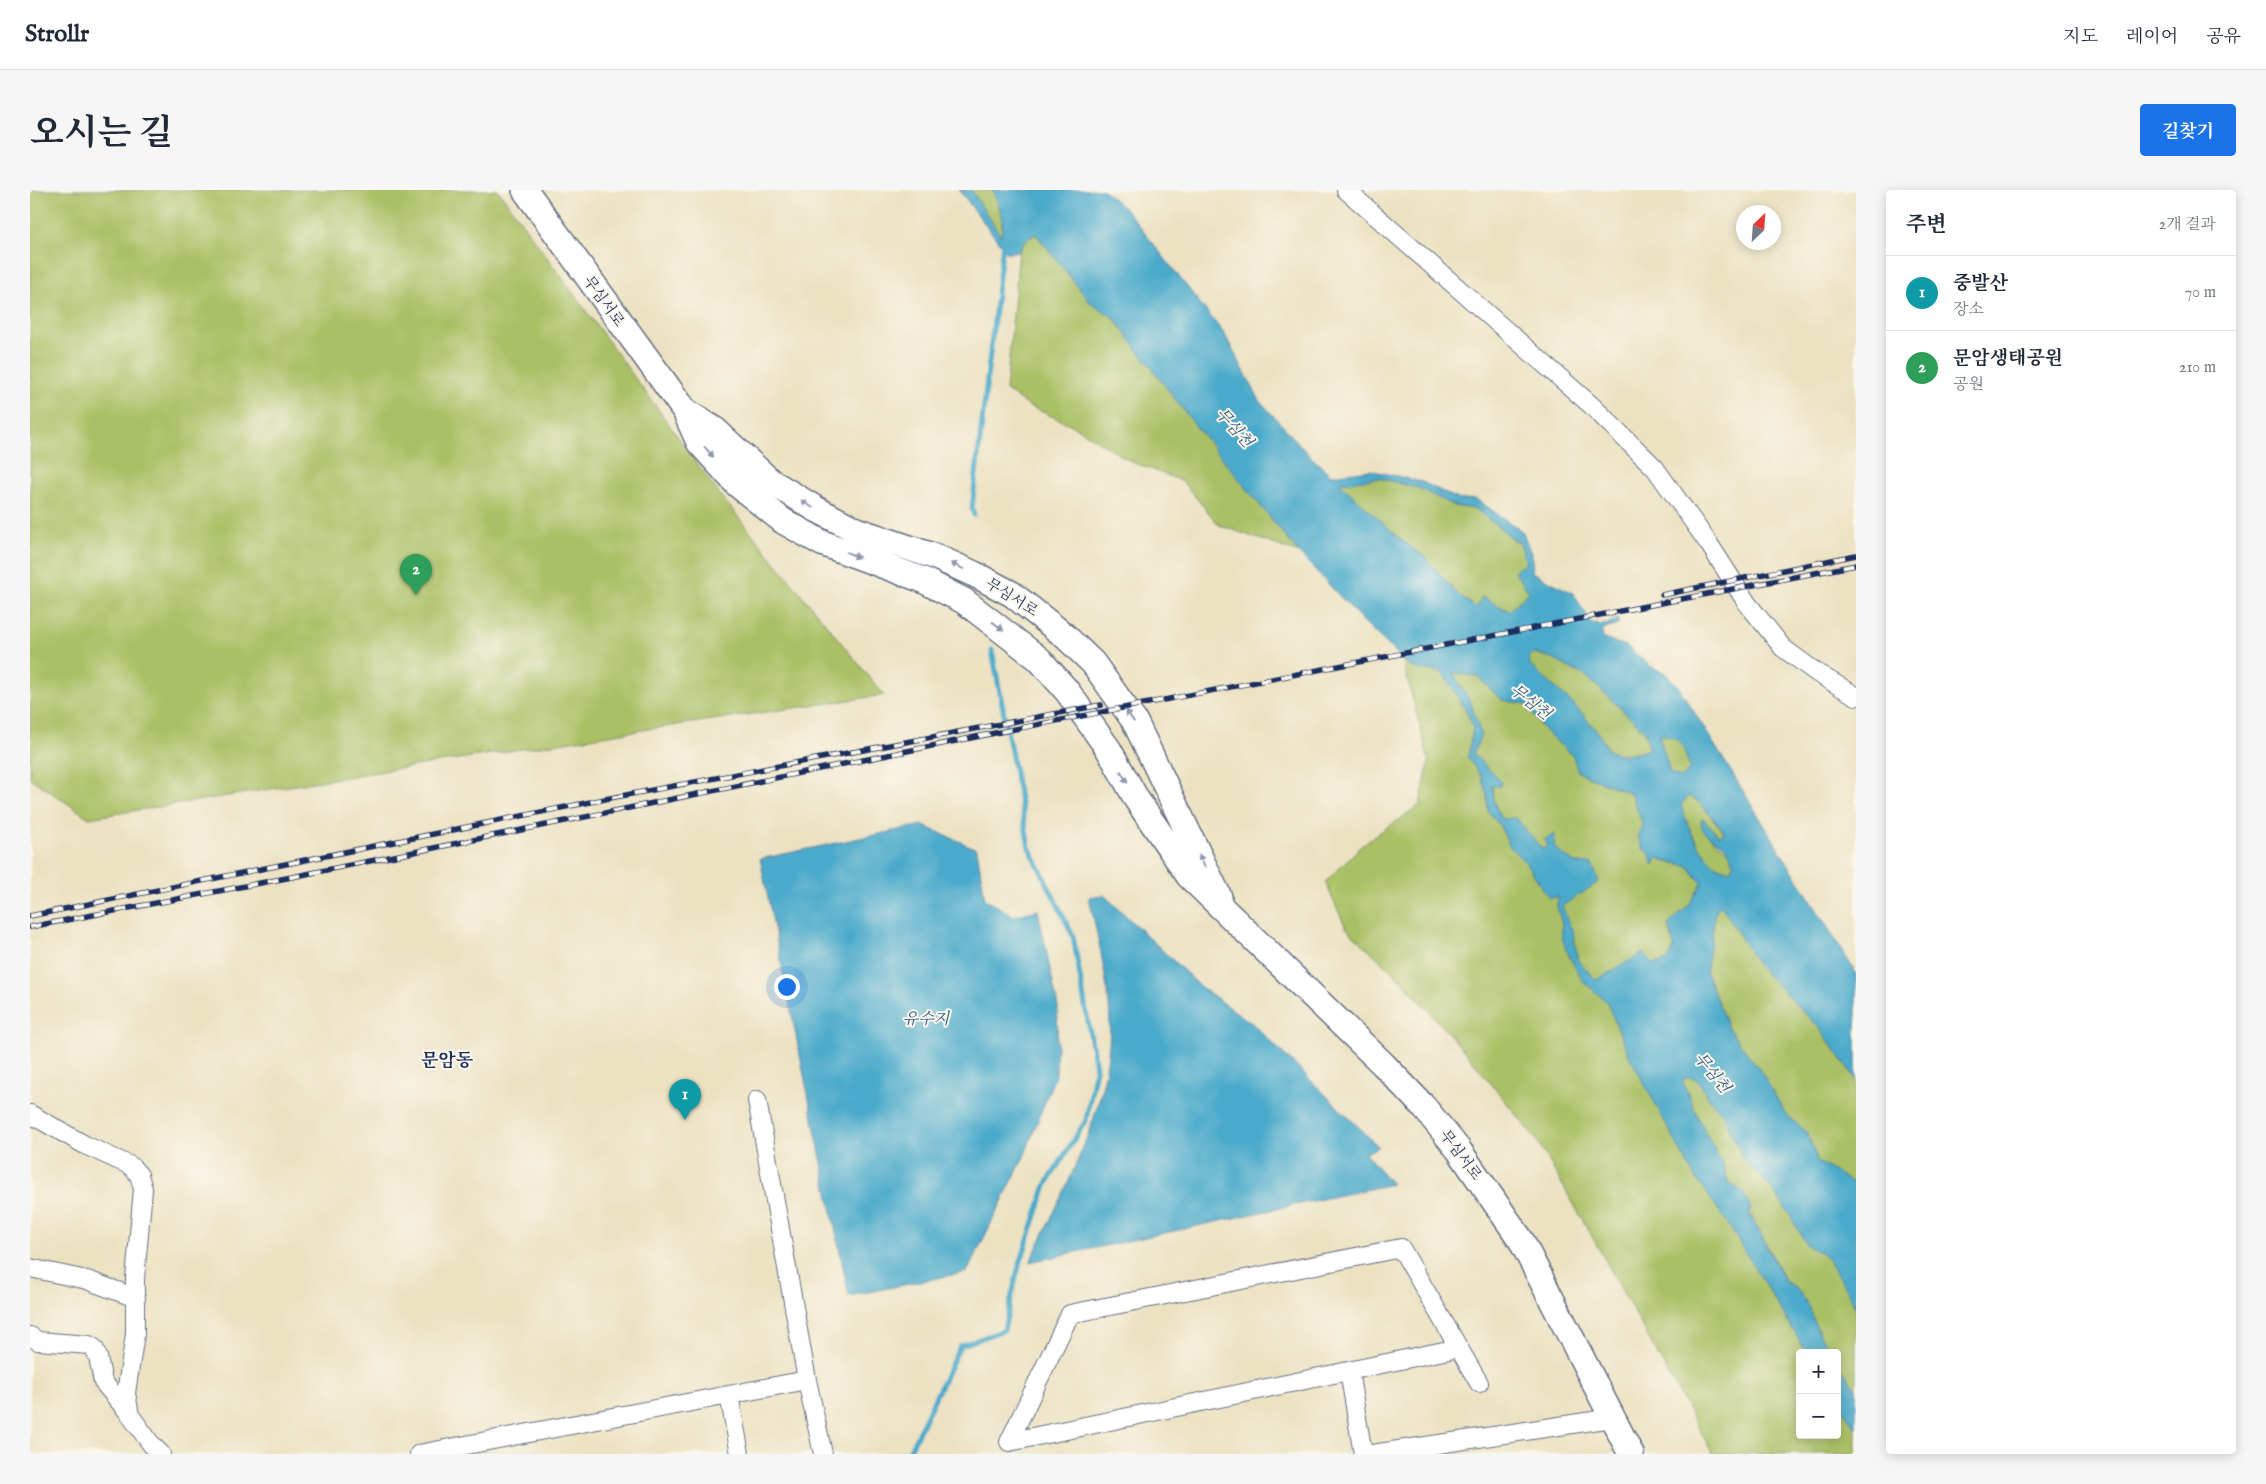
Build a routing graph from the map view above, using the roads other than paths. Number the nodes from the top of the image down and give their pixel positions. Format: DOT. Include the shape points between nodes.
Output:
graph roads {
  1 [pos="525,190"];
  2 [pos="1346,190"];
  3 [pos="685,410"];
  4 [pos="1856,696"];
  5 [pos="1222,906"];
  6 [pos="756,1100"];
  7 [pos="30,1114"];
  8 [pos="30,1268"];
  9 [pos="136,1298"];
  10 [pos="30,1336"];
  11 [pos="1458,1348"];
  12 [pos="1349,1371"];
  13 [pos="807,1380"];
  14 [pos="1479,1384"];
  15 [pos="729,1395"];
  16 [pos="130,1415"];
  17 [pos="1612,1418"];
  18 [pos="161,1454"];
  19 [pos="419,1454"];
  20 [pos="740,1454"];
  21 [pos="823,1454"];
  22 [pos="1363,1454"];
  23 [pos="1372,1454"];
  24 [pos="1631,1454"];
  1 -- 3 [label="street, 무심서로"];
  2 -- 4 [label="street" via="1591,405 1655,468 1747,603 1783,648 1817,674"];
  3 -- 5 [label="street, 무심서로, one-way" via="699,442 738,486 783,521 822,543 923,580 964,601 1039,659 1068,691 1189,876"];
  5 -- 3 [label="street, 무심서로, one-way" via="1134,722 1093,663 1065,636 1012,594 974,574 936,557 856,530 816,509 770,481 714,429"];
  5 -- 17 [label="street, 무심서로" via="1384,1065 1458,1149 1521,1240"];
  6 -- 13 [label="street"];
  7 -- 9 [label="street" via="131,1166 139,1175 143,1189"];
  8 -- 9 [label="street" via="79,1278"];
  9 -- 16 [label="street" via="135,1334 126,1393"];
  10 -- 16 [label="street" via="38,1341 94,1348 103,1382"];
  11 -- 12 [label="street"];
  11 -- 12 [label="street" via="1401,1248 1070,1314 1009,1442"];
  11 -- 14 [label="street"];
  12 -- 22 [label="street"];
  13 -- 15 [label="street"];
  13 -- 21 [label="street"];
  15 -- 19 [label="street"];
  15 -- 20 [label="street"];
  16 -- 18 [label="street"];
  17 -- 23 [label="street"];
  17 -- 24 [label="street, 무심서로"];
}
